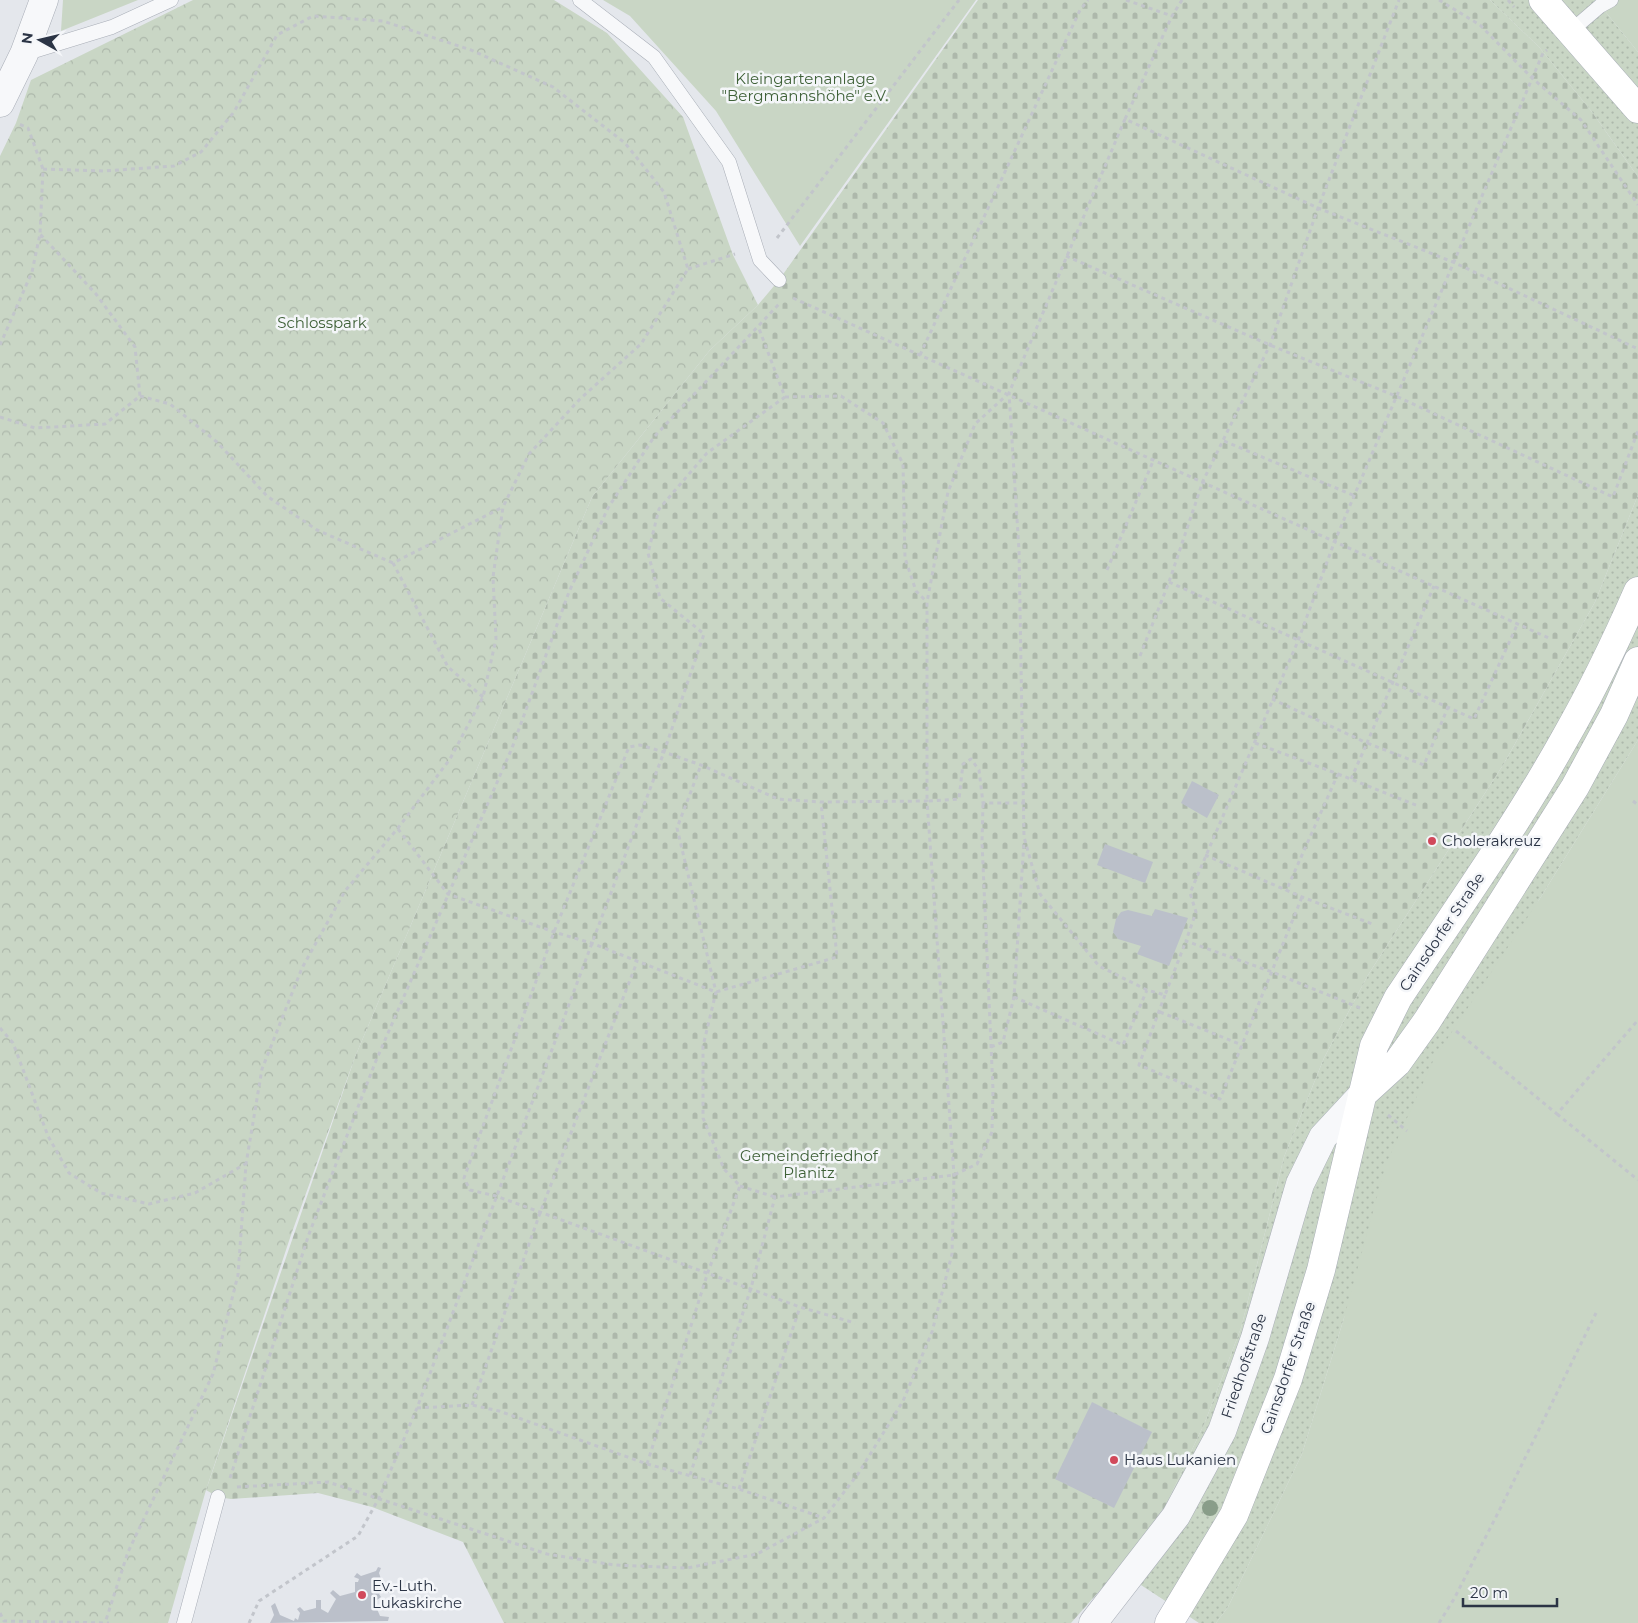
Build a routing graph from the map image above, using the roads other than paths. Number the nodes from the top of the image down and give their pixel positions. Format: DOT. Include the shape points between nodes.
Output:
graph roads {
  1 [pos="44,0"];
  2 [pos="171,0"];
  3 [pos="580,0"];
  4 [pos="1543,0"];
  5 [pos="1611,0"];
  6 [pos="1572,30"];
  7 [pos="24,54"];
  8 [pos="1638,109"];
  9 [pos="8,113"];
  10 [pos="779,280"];
  11 [pos="1638,591"];
  12 [pos="1638,662"];
  13 [pos="1362,1094"];
  14 [pos="222,1492"];
  15 [pos="184,1623"];
  16 [pos="1093,1623"];
  17 [pos="1169,1623"];
  1 -- 7 [label="street"];
  2 -- 7 [label="lane" via="112,26"];
  3 -- 10 [label="lane" via="654,57 729,162 760,260"];
  4 -- 6 [label="main road"];
  5 -- 6 [label="lane"];
  6 -- 8 [label="main road"];
  7 -- 9 [label="street"];
  11 -- 13 [label="main road, Cainsdorfer Straße" via="1565,738 1505,837 1394,1006 1374,1046"];
  12 -- 13 [label="main road" via="1575,787 1432,1012 1397,1062"];
  13 -- 16 [label="street, Friedhofstraße" via="1323,1137 1300,1184 1255,1338 1222,1431 1176,1516"];
  13 -- 17 [label="main road, Cainsdorfer Straße" via="1321,1270 1288,1379 1234,1515"];
  14 -- 15 [label="lane"];
}
